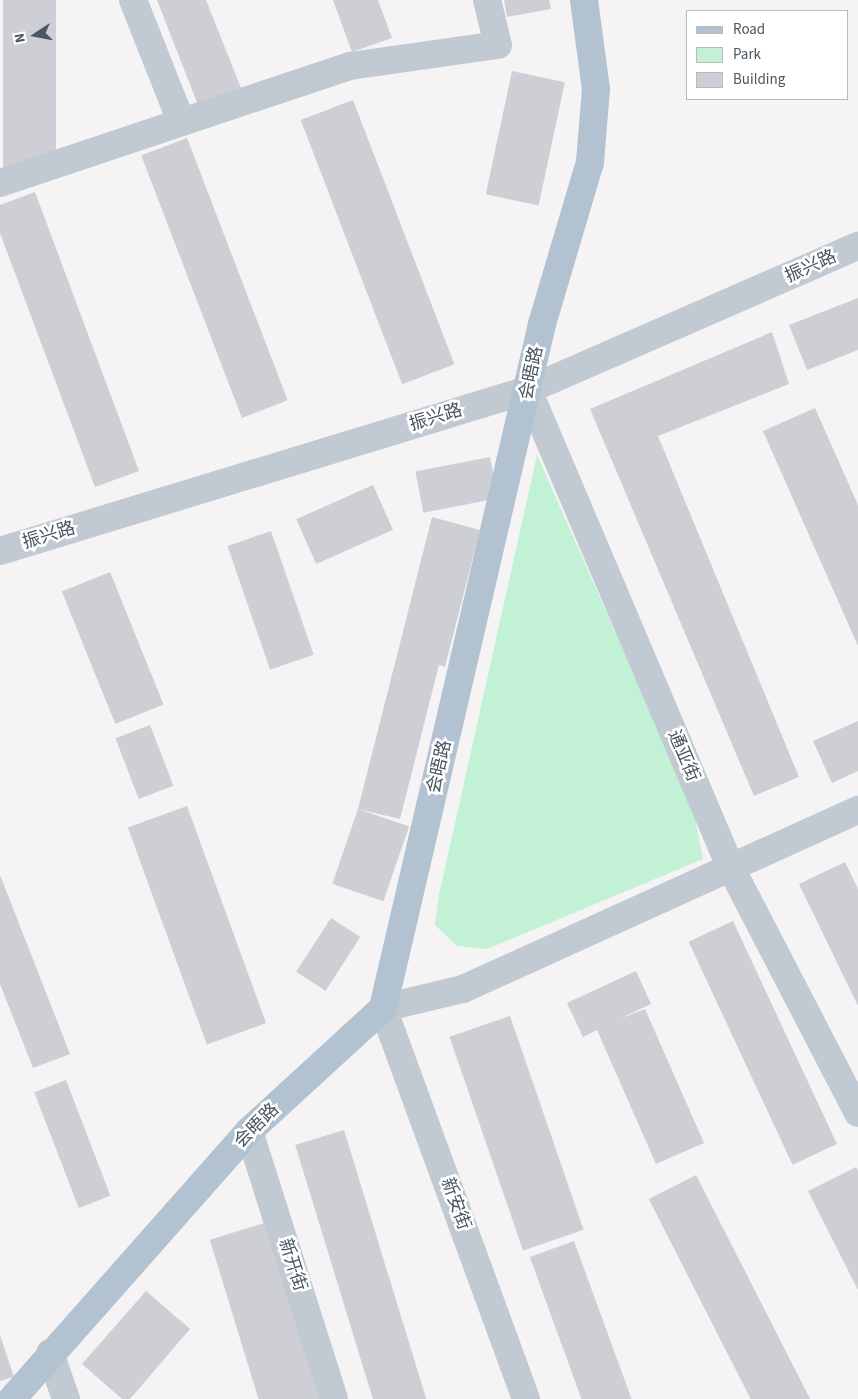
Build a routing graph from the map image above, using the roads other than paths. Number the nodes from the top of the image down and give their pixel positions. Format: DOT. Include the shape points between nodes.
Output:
graph roads {
  1 [pos="133,0"];
  2 [pos="487,0"];
  3 [pos="584,0"];
  4 [pos="181,122"];
  5 [pos="0,183"];
  6 [pos="858,246"];
  7 [pos="528,390"];
  8 [pos="0,551"];
  9 [pos="858,810"];
  10 [pos="730,866"];
  11 [pos="383,1008"];
  12 [pos="858,1113"];
  13 [pos="249,1131"];
  14 [pos="50,1354"];
  15 [pos="12,1399"];
  16 [pos="66,1399"];
  17 [pos="334,1399"];
  18 [pos="526,1399"];
  1 -- 4 [label="street"];
  2 -- 4 [label="street" via="498,45 350,66"];
  3 -- 7 [label="main road, 会晤路" via="596,89 590,162 542,324"];
  4 -- 5 [label="street"];
  6 -- 7 [label="street, 振兴路"];
  7 -- 8 [label="street, 振兴路"];
  7 -- 10 [label="street, 通亚街"];
  7 -- 11 [label="main road, 会晤路"];
  9 -- 10 [label="street"];
  10 -- 11 [label="street" via="463,989"];
  10 -- 12 [label="street, 通亚街"];
  11 -- 13 [label="main road, 会晤路"];
  11 -- 18 [label="street, 新安街"];
  13 -- 14 [label="main road, 会晤路"];
  13 -- 17 [label="street, 新开街"];
  14 -- 15 [label="main road, 会晤路"];
  14 -- 16 [label="street"];
}
